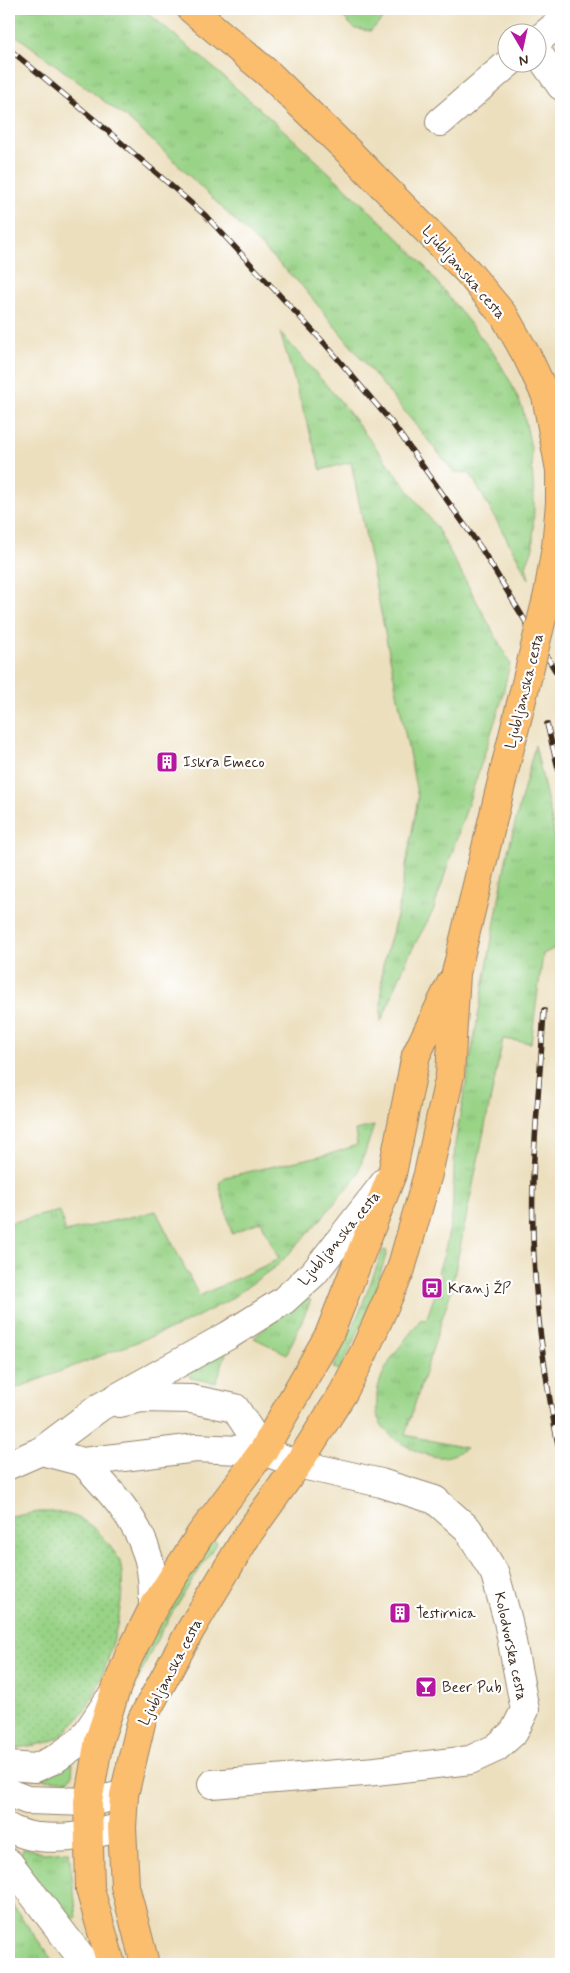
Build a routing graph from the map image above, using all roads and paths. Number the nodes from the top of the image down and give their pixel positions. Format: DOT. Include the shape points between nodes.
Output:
graph roads {
  1 [pos="191,9"];
  2 [pos="561,21"];
  3 [pos="548,32"];
  4 [pos="548,67"];
  5 [pos="498,72"];
  6 [pos="561,86"];
  7 [pos="440,122"];
  8 [pos="456,973"];
  9 [pos="392,1174"];
  10 [pos="100,1407"];
  11 [pos="42,1451"];
  12 [pos="263,1451"];
  13 [pos="83,1462"];
  14 [pos="298,1464"];
  15 [pos="9,1465"];
  16 [pos="153,1608"];
  17 [pos="116,1689"];
  18 [pos="9,1766"];
  19 [pos="212,1784"];
  20 [pos="9,1793"];
  21 [pos="124,1795"];
  22 [pos="88,1802"];
  23 [pos="122,1827"];
  24 [pos="9,1828"];
  25 [pos="88,1836"];
  26 [pos="9,1863"];
  27 [pos="86,1964"];
  28 [pos="112,1964"];
  29 [pos="145,1964"];
  1 -- 8 [label="main road, Ljubljanska cesta, bridge" via="270,75 468,272 505,317 546,396 560,470 559,521 548,594"];
  2 -- 3 [label="street"];
  4 -- 6 [label="street"];
  5 -- 7 [label="street"];
  8 -- 9 [label="main road, Ljubljanska cesta" via="416,1055"];
  8 -- 14 [label="main road, Ljubljanska cesta" via="450,1075 428,1174 401,1269 343,1393"];
  9 -- 10 [label="street, Ljubljanska cesta" via="314,1273 283,1301 221,1340"];
  9 -- 12 [label="main road" via="329,1335"];
  10 -- 11 [label="street, Ljubljanska cesta"];
  10 -- 12 [label="street, Ljubljanska cesta" via="141,1398 191,1399 235,1408"];
  11 -- 13 [label="street"];
  11 -- 15 [label="street, Ljubljanska cesta"];
  12 -- 13 [label="street" via="196,1448"];
  12 -- 14 [label="street"];
  12 -- 16 [label="main road" via="200,1535"];
  13 -- 16 [label="street" via="129,1516 146,1550 153,1582"];
  14 -- 19 [label="street, Kolodvorska cesta" via="381,1483 435,1500 468,1529 495,1574 508,1620 524,1710 514,1732 496,1748 470,1760"];
  14 -- 21 [label="main road, Ljubljanska cesta" via="248,1534 142,1719"];
  16 -- 17 [label="main road"];
  17 -- 18 [label="street" via="82,1740 55,1759 35,1768"];
  17 -- 22 [label="main road" via="99,1740"];
  20 -- 22 [label="street" via="27,1800"];
  21 -- 22 [label="street"];
  21 -- 23 [label="main road, Ljubljanska cesta"];
  22 -- 25 [label="main road"];
  23 -- 25 [label="street"];
  23 -- 29 [label="main road, Ljubljanska cesta" via="125,1886"];
  24 -- 25 [label="street" via="38,1838"];
  25 -- 28 [label="main road" via="90,1889"];
  26 -- 27 [label="street"];
}
